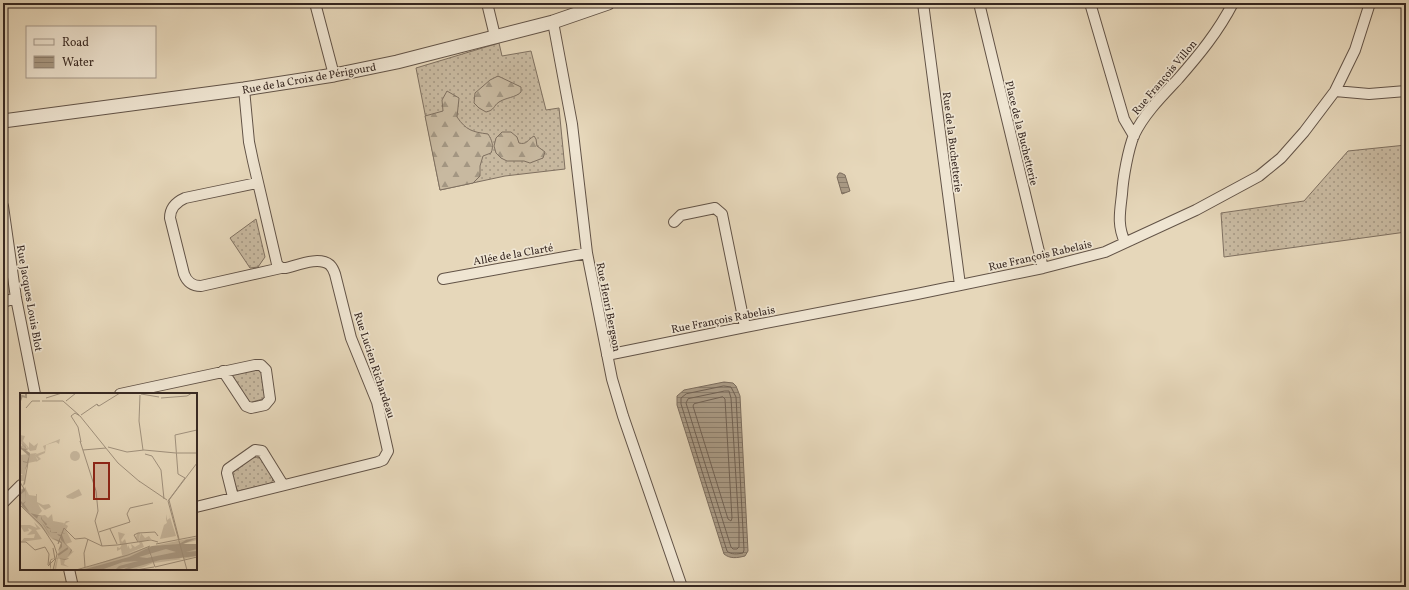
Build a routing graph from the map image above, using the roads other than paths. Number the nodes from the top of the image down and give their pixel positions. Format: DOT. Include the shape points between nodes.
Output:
graph roads {
  1 [pos="315,3"];
  2 [pos="486,3"];
  3 [pos="608,3"];
  4 [pos="923,3"];
  5 [pos="979,3"];
  6 [pos="1090,3"];
  7 [pos="1233,3"];
  8 [pos="1370,3"];
  9 [pos="553,22"];
  10 [pos="495,36"];
  11 [pos="334,75"];
  12 [pos="244,89"];
  13 [pos="1335,91"];
  14 [pos="1406,91"];
  15 [pos="3,121"];
  16 [pos="1134,136"];
  17 [pos="257,183"];
  18 [pos="3,206"];
  19 [pos="674,222"];
  20 [pos="1125,242"];
  21 [pos="586,253"];
  22 [pos="281,268"];
  23 [pos="1043,268"];
  24 [pos="443,279"];
  25 [pos="960,284"];
  26 [pos="16,298"];
  27 [pos="3,302"];
  28 [pos="745,327"];
  29 [pos="606,355"];
  30 [pos="223,372"];
  31 [pos="35,393"];
  32 [pos="125,393"];
  33 [pos="283,485"];
  34 [pos="20,486"];
  35 [pos="233,497"];
  36 [pos="3,503"];
  37 [pos="197,507"];
  38 [pos="68,570"];
  39 [pos="73,587"];
  40 [pos="682,587"];
  1 -- 11 [label="street"];
  2 -- 10 [label="street"];
  3 -- 9 [label="street, Rue de la Croix de Périgourd"];
  4 -- 25 [label="street, Rue de la Buchetterie"];
  5 -- 23 [label="street, Place de la Buchetterie"];
  6 -- 16 [label="street" via="1124,119"];
  7 -- 16 [label="street, Rue François Villon" via="1210,41 1148,114"];
  8 -- 13 [label="street, Rue François Rabelais" via="1355,50"];
  9 -- 10 [label="street, Rue de la Croix de Périgourd"];
  9 -- 21 [label="street, Rue Henri Bergson" via="572,124"];
  10 -- 11 [label="street, Rue de la Croix de Périgourd" via="397,62"];
  11 -- 12 [label="street, Rue de la Croix de Périgourd"];
  12 -- 15 [label="street, Rue de la Croix de Périgourd"];
  12 -- 17 [label="street" via="249,142"];
  13 -- 14 [label="street" via="1369,94"];
  13 -- 20 [label="street, Rue François Rabelais" via="1281,158 1259,176 1196,210"];
  16 -- 20 [label="street, Rue François Villon" via="1120,208 1120,232"];
  17 -- 22 [label="street" via="277,264"];
  17 -- 22 [label="street" via="185,198 176,204 170,218 184,274 191,284 201,286"];
  18 -- 26 [label="street, Rue Jacques Louis Blot"];
  19 -- 28 [label="street" via="681,215 715,208 722,214"];
  20 -- 23 [label="street, Rue François Rabelais" via="1105,252"];
  21 -- 24 [label="street, Allée de la Clarté"];
  21 -- 29 [label="street, Rue Henri Bergson"];
  22 -- 33 [label="street, Rue Lucien Richardeau" via="324,262 331,266 336,274 351,338 377,402 388,451 383,460 378,462"];
  23 -- 25 [label="street, Rue François Rabelais"];
  25 -- 28 [label="street, Rue François Rabelais"];
  26 -- 27 [label="street"];
  26 -- 31 [label="street, Rue Jacques Louis Blot"];
  28 -- 29 [label="street, Rue François Rabelais"];
  29 -- 40 [label="street, Rue Henri Bergson" via="623,416"];
  30 -- 30 [label="street" via="246,406 250,408 265,405 270,399 266,370 261,365"];
  30 -- 32 [label="street"];
  33 -- 35 [label="street, Rue Lucien Richardeau"];
  33 -- 35 [label="street" via="262,452 255,450 228,469"];
  34 -- 36 [label="street"];
  35 -- 37 [label="street, Rue Lucien Richardeau"];
  38 -- 39 [label="street"];
}
